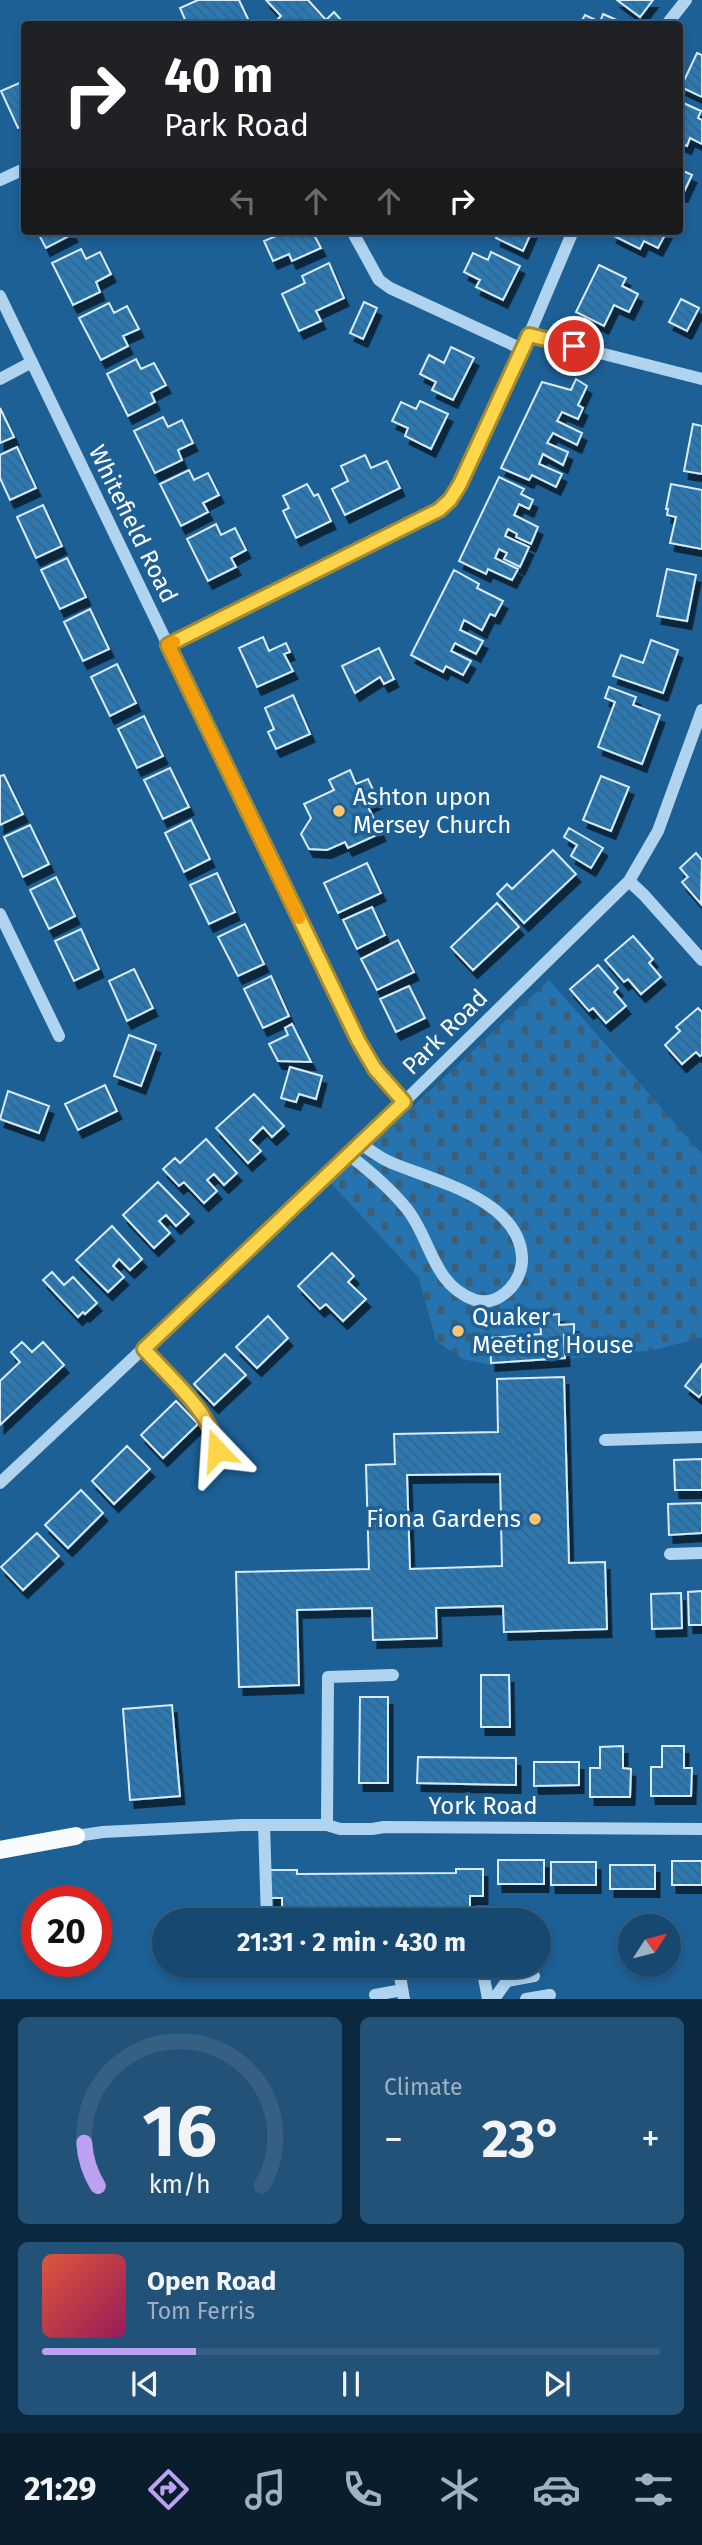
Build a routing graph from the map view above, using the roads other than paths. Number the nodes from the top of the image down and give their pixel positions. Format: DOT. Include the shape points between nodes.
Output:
graph roads {
  1 [pos="686,0"];
  2 [pos="669,21"];
  3 [pos="21,170"];
  4 [pos="0,180"];
  5 [pos="354,235"];
  6 [pos="571,235"];
  7 [pos="0,296"];
  8 [pos="529,335"];
  9 [pos="522,349"];
  10 [pos="32,362"];
  11 [pos="0,379"];
  12 [pos="702,379"];
  13 [pos="168,645"];
  14 [pos="702,710"];
  15 [pos="629,881"];
  16 [pos="0,914"];
  17 [pos="702,960"];
  18 [pos="59,1036"];
  19 [pos="404,1102"];
  20 [pos="361,1144"];
  21 [pos="349,1155"];
  22 [pos="144,1349"];
  23 [pos="702,1437"];
  24 [pos="605,1440"];
  25 [pos="210,1469"];
  26 [pos="0,1483"];
  27 [pos="702,1553"];
  28 [pos="670,1554"];
  29 [pos="393,1675"];
  30 [pos="264,1825"];
  31 [pos="327,1825"];
  32 [pos="702,1829"];
  33 [pos="76,1836"];
  34 [pos="0,1850"];
  35 [pos="267,1908"];
  36 [pos="484,1978"];
  37 [pos="523,1978"];
  38 [pos="375,1995"];
  39 [pos="403,1995"];
  40 [pos="551,1995"];
  41 [pos="488,1999"];
  42 [pos="494,1999"];
  43 [pos="526,1999"];
  1 -- 2 [label="street"];
  3 -- 4 [label="street"];
  5 -- 9 [label="street" via="379,280 390,288"];
  6 -- 8 [label="street"];
  7 -- 10 [label="street, Whitefield Road"];
  8 -- 9 [label="street"];
  8 -- 12 [label="street"];
  9 -- 13 [label="street" via="460,484 439,510"];
  10 -- 11 [label="street"];
  10 -- 13 [label="street, Whitefield Road"];
  13 -- 19 [label="street, Whitefield Road" via="358,1040 375,1069"];
  14 -- 15 [label="street, Park Road" via="658,831"];
  15 -- 17 [label="street"];
  15 -- 19 [label="street, Park Road"];
  16 -- 18 [label="street"];
  19 -- 20 [label="street, Park Road"];
  20 -- 21 [label="street, Park Road"];
  20 -- 21 [label="street" via="393,1164 472,1195 513,1227 521,1244 522,1262 508,1291 482,1302 449,1284 408,1210"];
  21 -- 22 [label="street, Park Road"];
  22 -- 25 [label="street" via="212,1429 217,1450"];
  22 -- 26 [label="street, Park Road"];
  23 -- 24 [label="street"];
  27 -- 28 [label="street"];
  29 -- 31 [label="street" via="328,1677"];
  30 -- 31 [label="street, York Road"];
  30 -- 33 [label="street, York Road"];
  30 -- 35 [label="street"];
  31 -- 32 [label="street, York Road" via="340,1829"];
  33 -- 34 [label="main road"];
  36 -- 41 [label="street"];
  37 -- 42 [label="street" via="507,1981"];
  38 -- 39 [label="street"];
  40 -- 43 [label="street"];
}
